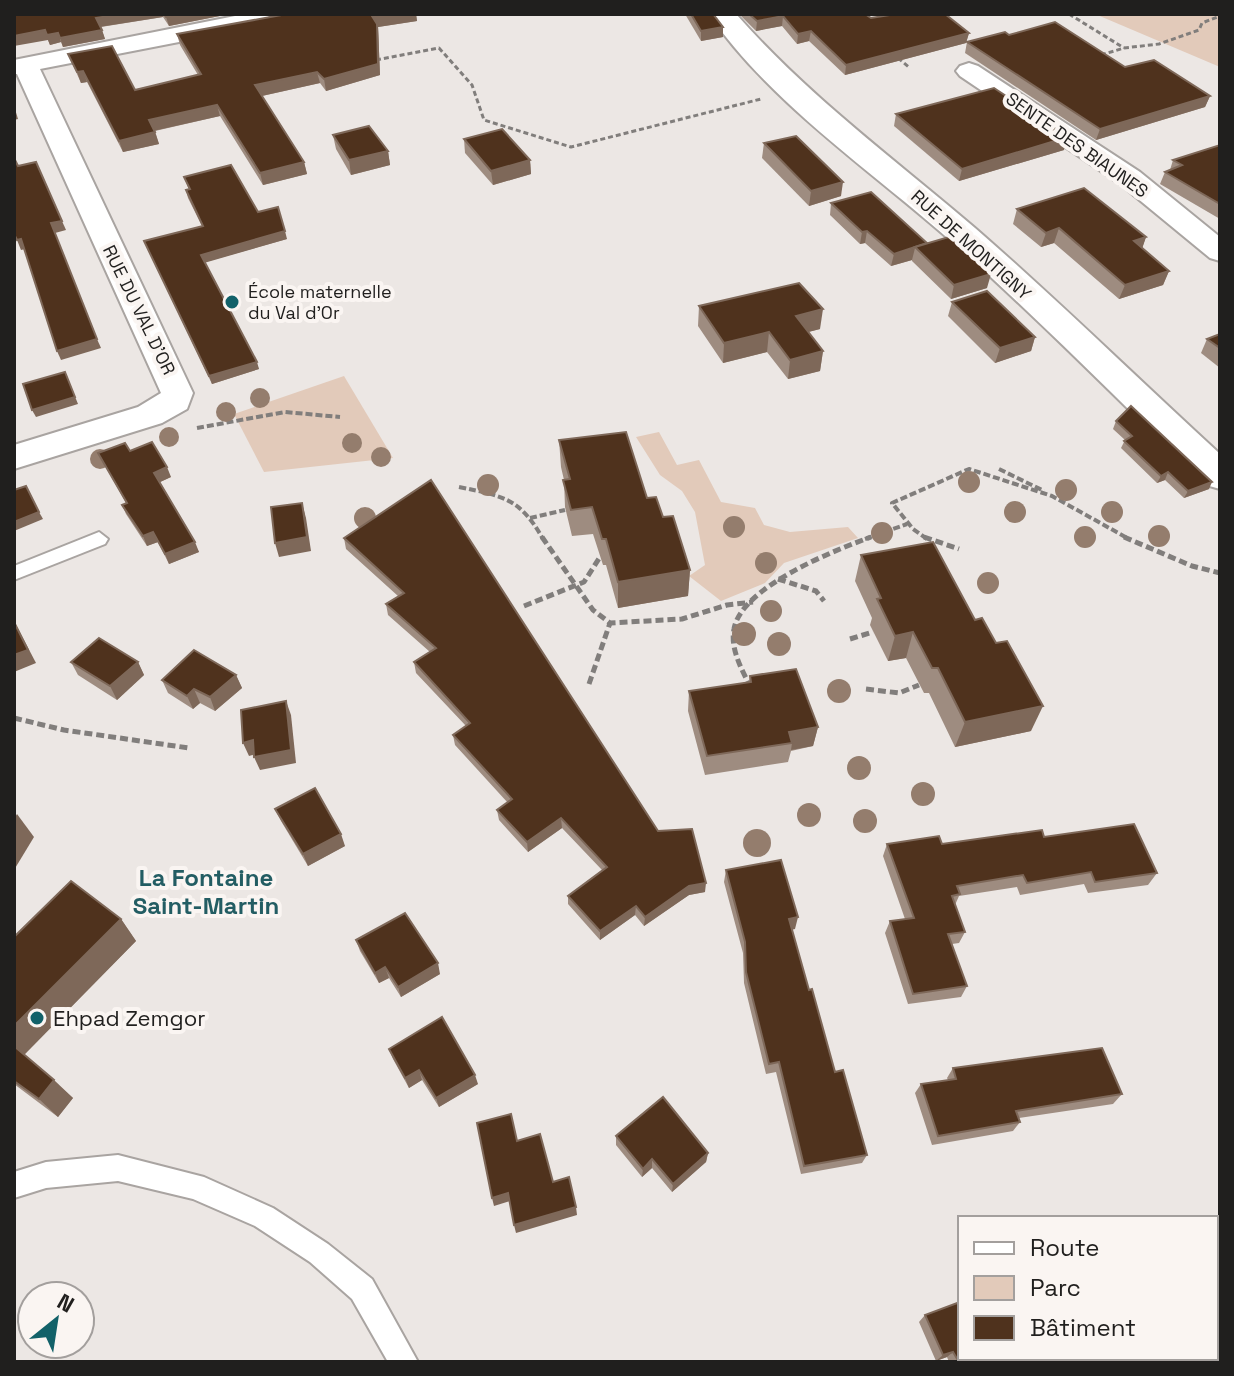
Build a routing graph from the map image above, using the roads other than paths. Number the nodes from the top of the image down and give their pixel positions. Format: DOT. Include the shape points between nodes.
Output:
graph roads {
  1 [pos="259,14"];
  2 [pos="722,14"];
  3 [pos="20,65"];
  4 [pos="969,71"];
  5 [pos="1220,252"];
  6 [pos="14,457"];
  7 [pos="1220,476"];
  8 [pos="99,539"];
  9 [pos="14,573"];
  10 [pos="14,1185"];
  11 [pos="404,1362"];
  1 -- 3 [label="street" via="251,21"];
  2 -- 7 [label="street, RUE DE MONTIGNY" via="793,91 973,244"];
  3 -- 6 [label="street, RUE DU VAL D'OR" via="177,393 175,401 150,415"];
  4 -- 5 [label="street, SENTE DES BIAUNES" via="1130,178"];
  8 -- 9 [label="lane"];
  10 -- 11 [label="lane" via="46,1175 118,1168 195,1186 264,1217 362,1289"];
}
